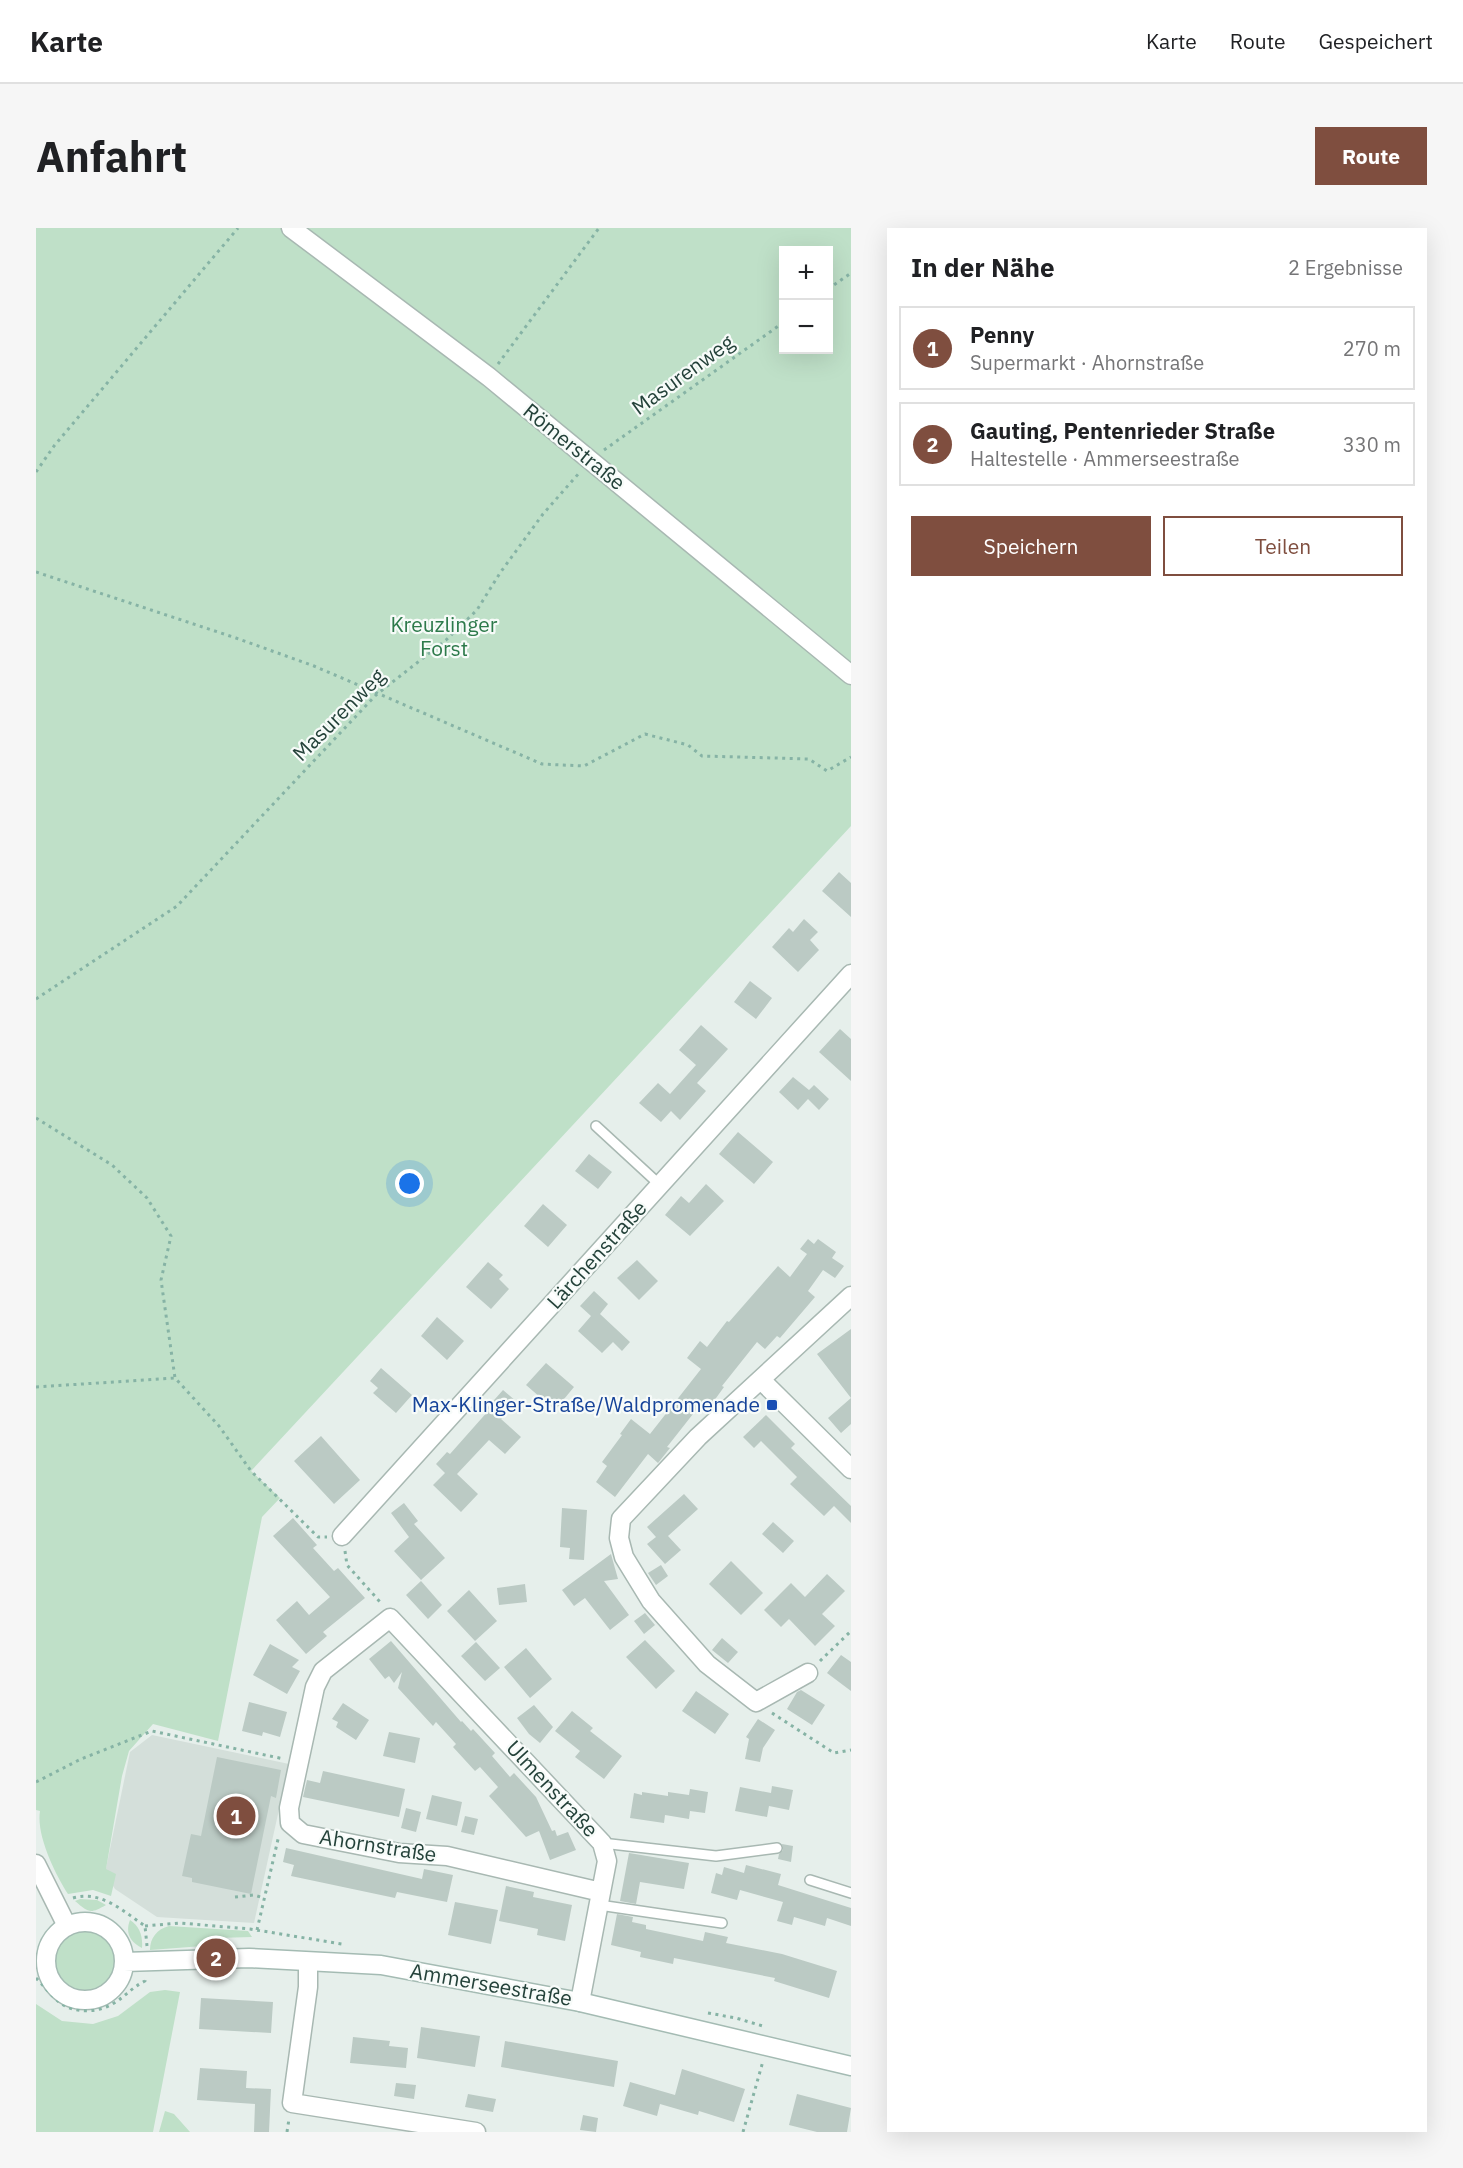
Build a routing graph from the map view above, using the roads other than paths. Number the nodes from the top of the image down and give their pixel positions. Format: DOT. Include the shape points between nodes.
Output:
graph roads {
  1 [pos="291,228"];
  2 [pos="851,675"];
  3 [pos="851,974"];
  4 [pos="596,1126"];
  5 [pos="660,1185"];
  6 [pos="851,1296"];
  7 [pos="761,1380"];
  8 [pos="851,1468"];
  9 [pos="342,1536"];
  10 [pos="390,1618"];
  11 [pos="808,1673"];
  12 [pos="602,1843"];
  13 [pos="777,1848"];
  14 [pos="36,1864"];
  15 [pos="810,1880"];
  16 [pos="851,1893"];
  17 [pos="600,1899"];
  18 [pos="722,1923"];
  19 [pos="67,1926"];
  20 [pos="41,1959"];
  21 [pos="124,1962"];
  22 [pos="308,1962"];
  23 [pos="580,2002"];
  24 [pos="849,2061"];
  25 [pos="476,2132"];
  1 -- 2 [label="street, Römerstraße" via="489,377"];
  3 -- 5 [label="street, Lärchenstraße"];
  4 -- 5 [label="lane"];
  5 -- 9 [label="street, Lärchenstraße"];
  6 -- 7 [label="street"];
  7 -- 8 [label="street"];
  7 -- 11 [label="street" via="698,1437 621,1519 619,1538 624,1557 651,1601 707,1664 756,1702"];
  10 -- 12 [label="street, Ulmenstraße"];
  10 -- 17 [label="street, Ahornstraße" via="323,1671 315,1687 289,1808 290,1823 303,1834 399,1853 447,1856"];
  12 -- 13 [label="lane" via="716,1856"];
  12 -- 17 [label="street, Ulmenstraße" via="607,1861"];
  14 -- 19 [label="street"];
  15 -- 16 [label="lane"];
  17 -- 18 [label="lane"];
  17 -- 23 [label="street, Ulmenstraße"];
  19 -- 20 [label="street" via="52,1940"];
  19 -- 21 [label="street" via="99,1924 120,1944"];
  20 -- 21 [label="street" via="55,1985 65,1994 91,2000 114,1987 122,1976"];
  21 -- 22 [label="street, Ammerseestraße" via="249,1958"];
  22 -- 23 [label="street, Ammerseestraße" via="381,1965"];
  22 -- 25 [label="street" via="292,2103"];
  23 -- 24 [label="street, Ammerseestraße"];
}
